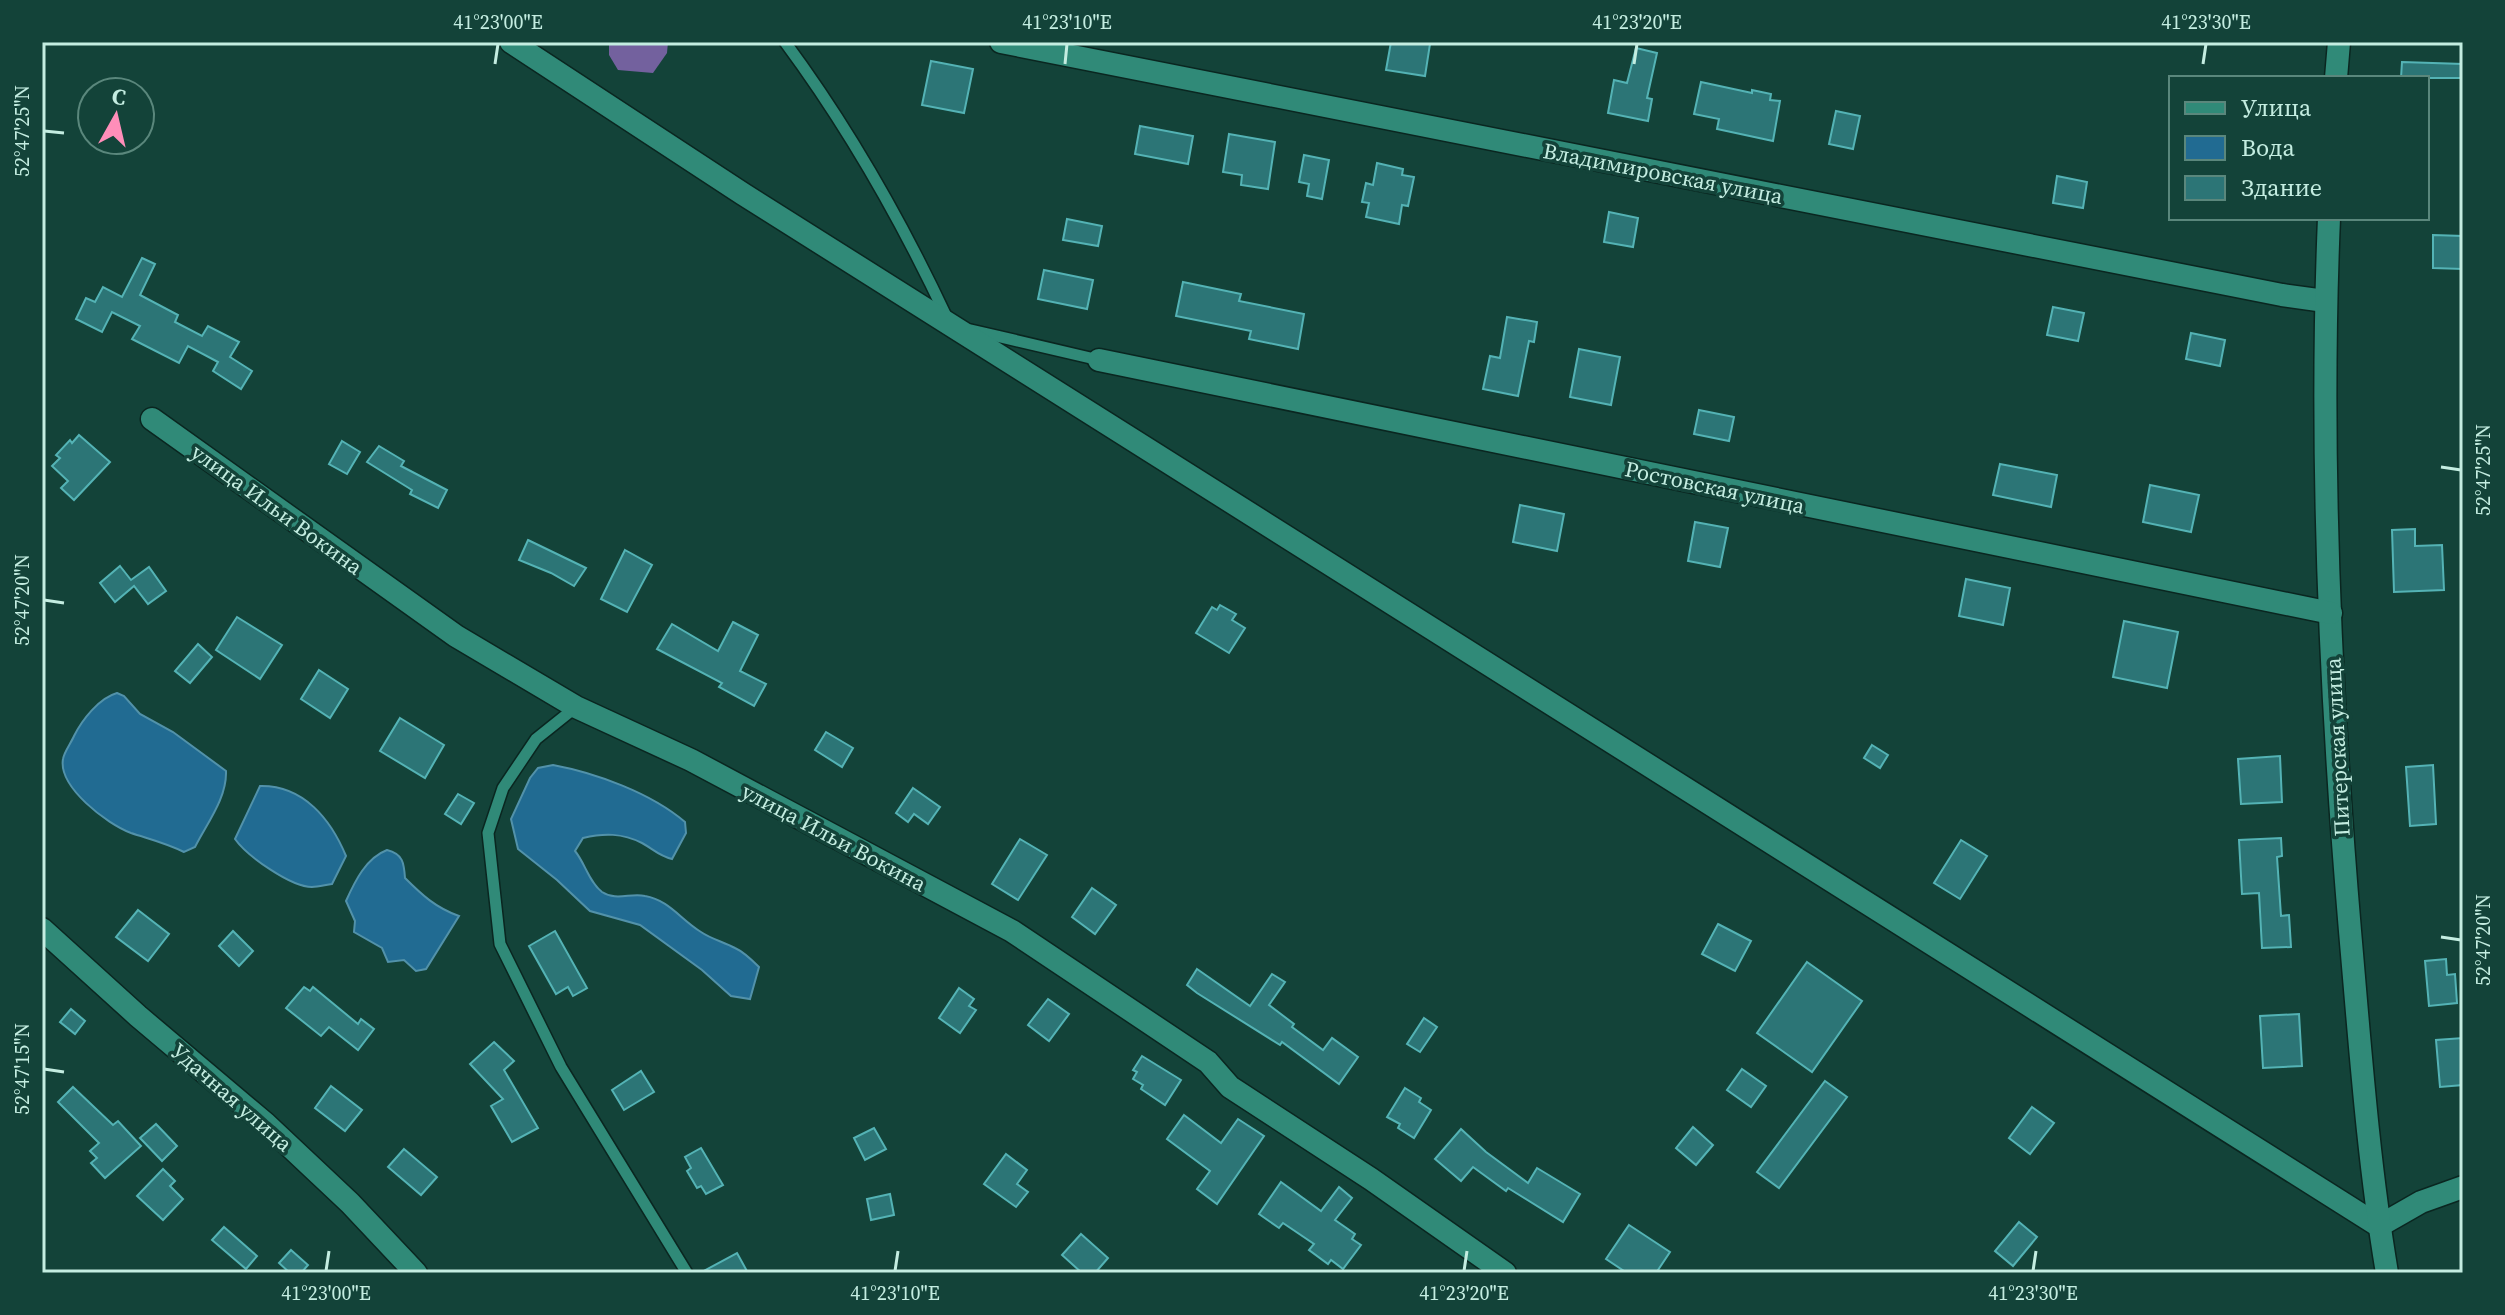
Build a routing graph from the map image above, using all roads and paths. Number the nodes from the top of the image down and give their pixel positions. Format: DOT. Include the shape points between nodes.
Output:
graph roads {
  1 [pos="511,42"];
  2 [pos="785,42"];
  3 [pos="1001,42"];
  4 [pos="2339,42"];
  5 [pos="2336,76"];
  6 [pos="2329,220"];
  7 [pos="2325,301"];
  8 [pos="949,324"];
  9 [pos="1099,360"];
  10 [pos="152,419"];
  11 [pos="2331,613"];
  12 [pos="576,707"];
  13 [pos="42,929"];
  14 [pos="2463,1187"];
  15 [pos="2379,1226"];
  16 [pos="416,1273"];
  17 [pos="687,1273"];
  18 [pos="1505,1273"];
  19 [pos="2387,1273"];
  1 -- 8 [label="street"];
  2 -- 8 [label="lane" via="821,91 917,254"];
  3 -- 7 [label="street, Владимировская улица"];
  4 -- 5 [label="street"];
  6 -- 7 [label="street, Питерская улица"];
  7 -- 11 [label="street, Питерская улица"];
  8 -- 9 [label="lane"];
  8 -- 15 [label="street"];
  9 -- 11 [label="street, Ростовская улица"];
  10 -- 12 [label="street, улица Ильи Вокина" via="456,636"];
  11 -- 15 [label="street, Питерская улица" via="2336,767"];
  12 -- 17 [label="lane" via="536,739 503,788 488,833 500,944 561,1067"];
  12 -- 18 [label="street, улица Ильи Вокина" via="691,760 1012,931 1208,1062 1230,1087"];
  13 -- 16 [label="street, Удачная улица" via="266,1124"];
  14 -- 15 [label="street" via="2421,1202"];
  15 -- 19 [label="street, Питерская улица"];
}
